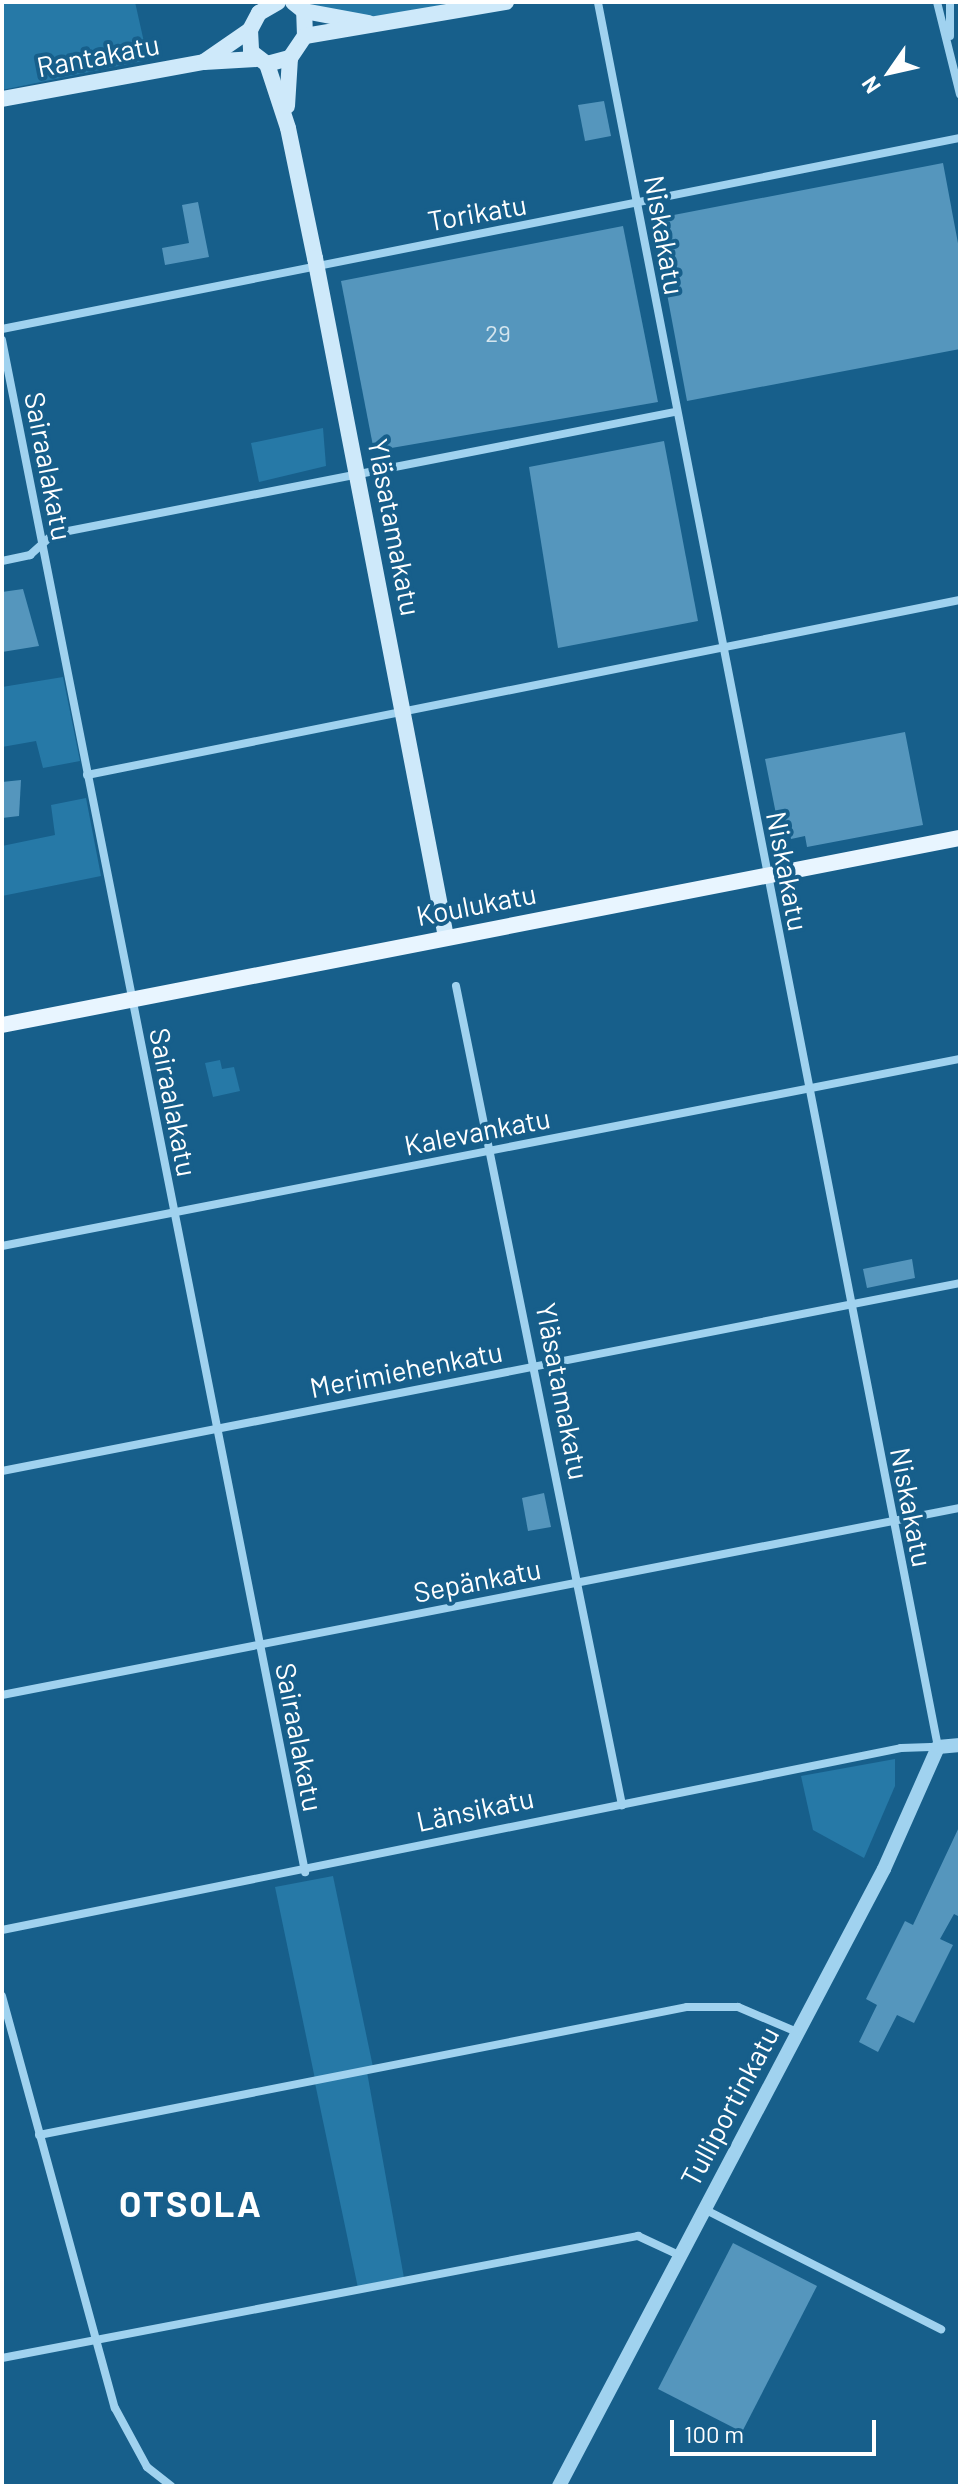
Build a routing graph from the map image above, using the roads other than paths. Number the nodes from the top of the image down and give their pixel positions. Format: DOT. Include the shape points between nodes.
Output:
graph roads {
  1 [pos="278,2"];
  2 [pos="506,2"];
  3 [pos="598,2"];
  4 [pos="937,2"];
  5 [pos="950,2"];
  6 [pos="298,7"];
  7 [pos="259,8"];
  8 [pos="386,25"];
  9 [pos="250,30"];
  10 [pos="305,36"];
  11 [pos="950,41"];
  12 [pos="290,58"];
  13 [pos="204,62"];
  14 [pos="261,62"];
  15 [pos="960,94"];
  16 [pos="2,99"];
  17 [pos="288,128"];
  18 [pos="960,138"];
  19 [pos="637,204"];
  20 [pos="317,264"];
  21 [pos="2,329"];
  22 [pos="2,340"];
  23 [pos="675,412"];
  24 [pos="359,473"];
  25 [pos="42,545"];
  26 [pos="2,561"];
  27 [pos="960,600"];
  28 [pos="723,645"];
  29 [pos="404,712"];
  30 [pos="87,775"];
  31 [pos="960,838"];
  32 [pos="766,872"];
  33 [pos="446,937"];
  34 [pos="456,986"];
  35 [pos="131,1000"];
  36 [pos="2,1025"];
  37 [pos="960,1059"];
  38 [pos="808,1089"];
  39 [pos="489,1150"];
  40 [pos="173,1213"];
  41 [pos="2,1246"];
  42 [pos="960,1283"];
  43 [pos="851,1304"];
  44 [pos="531,1367"];
  45 [pos="216,1430"];
  46 [pos="2,1471"];
  47 [pos="960,1508"];
  48 [pos="893,1521"];
  49 [pos="575,1583"];
  50 [pos="259,1644"];
  51 [pos="2,1695"];
  52 [pos="960,1745"];
  53 [pos="938,1747"];
  54 [pos="622,1805"];
  55 [pos="305,1872"];
  56 [pos="2,1930"];
  57 [pos="2,1996"];
  58 [pos="797,2032"];
  59 [pos="39,2135"];
  60 [pos="704,2209"];
  61 [pos="681,2256"];
  62 [pos="941,2329"];
  63 [pos="97,2339"];
  64 [pos="2,2358"];
  65 [pos="171,2486"];
  66 [pos="559,2486"];
  1 -- 7 [label="main road"];
  2 -- 8 [label="main road"];
  3 -- 19 [label="street, Niskakatu"];
  4 -- 11 [label="street"];
  5 -- 11 [label="street"];
  6 -- 8 [label="main road"];
  6 -- 10 [label="main road"];
  7 -- 9 [label="main road"];
  8 -- 10 [label="main road"];
  9 -- 13 [label="main road, Rantakatu"];
  9 -- 14 [label="main road, Yläsatamakatu"];
  10 -- 12 [label="main road"];
  11 -- 15 [label="street"];
  12 -- 14 [label="main road, Rantakatu"];
  12 -- 17 [label="main road, Yläsatamakatu"];
  13 -- 14 [label="main road, Rantakatu"];
  13 -- 16 [label="main road, Rantakatu"];
  14 -- 17 [label="main road, Yläsatamakatu"];
  17 -- 20 [label="main road, Yläsatamakatu"];
  18 -- 19 [label="street, Torikatu"];
  19 -- 20 [label="street, Torikatu"];
  19 -- 23 [label="street, Niskakatu"];
  20 -- 21 [label="street, Torikatu"];
  20 -- 24 [label="main road, Yläsatamakatu"];
  22 -- 25 [label="street, Sairaalakatu"];
  23 -- 24 [label="street"];
  23 -- 28 [label="street, Niskakatu"];
  24 -- 25 [label="street" via="53,534"];
  24 -- 29 [label="main road, Yläsatamakatu"];
  25 -- 26 [label="street" via="30,555"];
  25 -- 30 [label="street, Sairaalakatu"];
  27 -- 28 [label="street"];
  28 -- 29 [label="street"];
  28 -- 32 [label="street, Niskakatu"];
  29 -- 30 [label="street"];
  29 -- 33 [label="main road, Yläsatamakatu"];
  30 -- 35 [label="street, Sairaalakatu"];
  31 -- 32 [label="main road, Koulukatu"];
  32 -- 33 [label="main road, Koulukatu"];
  32 -- 38 [label="street, Niskakatu"];
  33 -- 35 [label="main road, Koulukatu"];
  34 -- 39 [label="street, Yläsatamakatu"];
  35 -- 36 [label="main road, Koulukatu"];
  35 -- 40 [label="street, Sairaalakatu"];
  37 -- 38 [label="street, Kalevankatu"];
  38 -- 39 [label="street, Kalevankatu"];
  38 -- 43 [label="street, Niskakatu"];
  39 -- 40 [label="street, Kalevankatu"];
  39 -- 44 [label="street, Yläsatamakatu"];
  40 -- 41 [label="street, Kalevankatu"];
  40 -- 45 [label="street, Sairaalakatu"];
  42 -- 43 [label="street, Merimiehenkatu"];
  43 -- 44 [label="street, Merimiehenkatu"];
  43 -- 48 [label="street, Niskakatu"];
  44 -- 45 [label="street, Merimiehenkatu"];
  44 -- 49 [label="street, Yläsatamakatu"];
  45 -- 46 [label="street, Merimiehenkatu"];
  45 -- 50 [label="street, Sairaalakatu"];
  47 -- 48 [label="street, Sepänkatu"];
  48 -- 49 [label="street, Sepänkatu"];
  48 -- 53 [label="street, Niskakatu"];
  49 -- 50 [label="street, Sepänkatu"];
  49 -- 54 [label="street, Yläsatamakatu"];
  50 -- 51 [label="street, Sepänkatu"];
  50 -- 55 [label="street, Sairaalakatu"];
  52 -- 53 [label="street, Länsikatu"];
  53 -- 54 [label="street, Länsikatu" via="901,1748"];
  53 -- 58 [label="street, Tulliportinkatu" via="884,1869"];
  54 -- 55 [label="street, Länsikatu"];
  55 -- 56 [label="street, Länsikatu"];
  57 -- 59 [label="street"];
  58 -- 59 [label="street" via="738,2007 687,2007"];
  58 -- 60 [label="street, Tulliportinkatu"];
  59 -- 63 [label="street"];
  60 -- 61 [label="street, Tulliportinkatu"];
  60 -- 62 [label="street"];
  61 -- 63 [label="street" via="638,2236"];
  61 -- 66 [label="street, Tulliportinkatu"];
  63 -- 64 [label="street"];
  63 -- 65 [label="street" via="125,2436 147,2467"];
}
